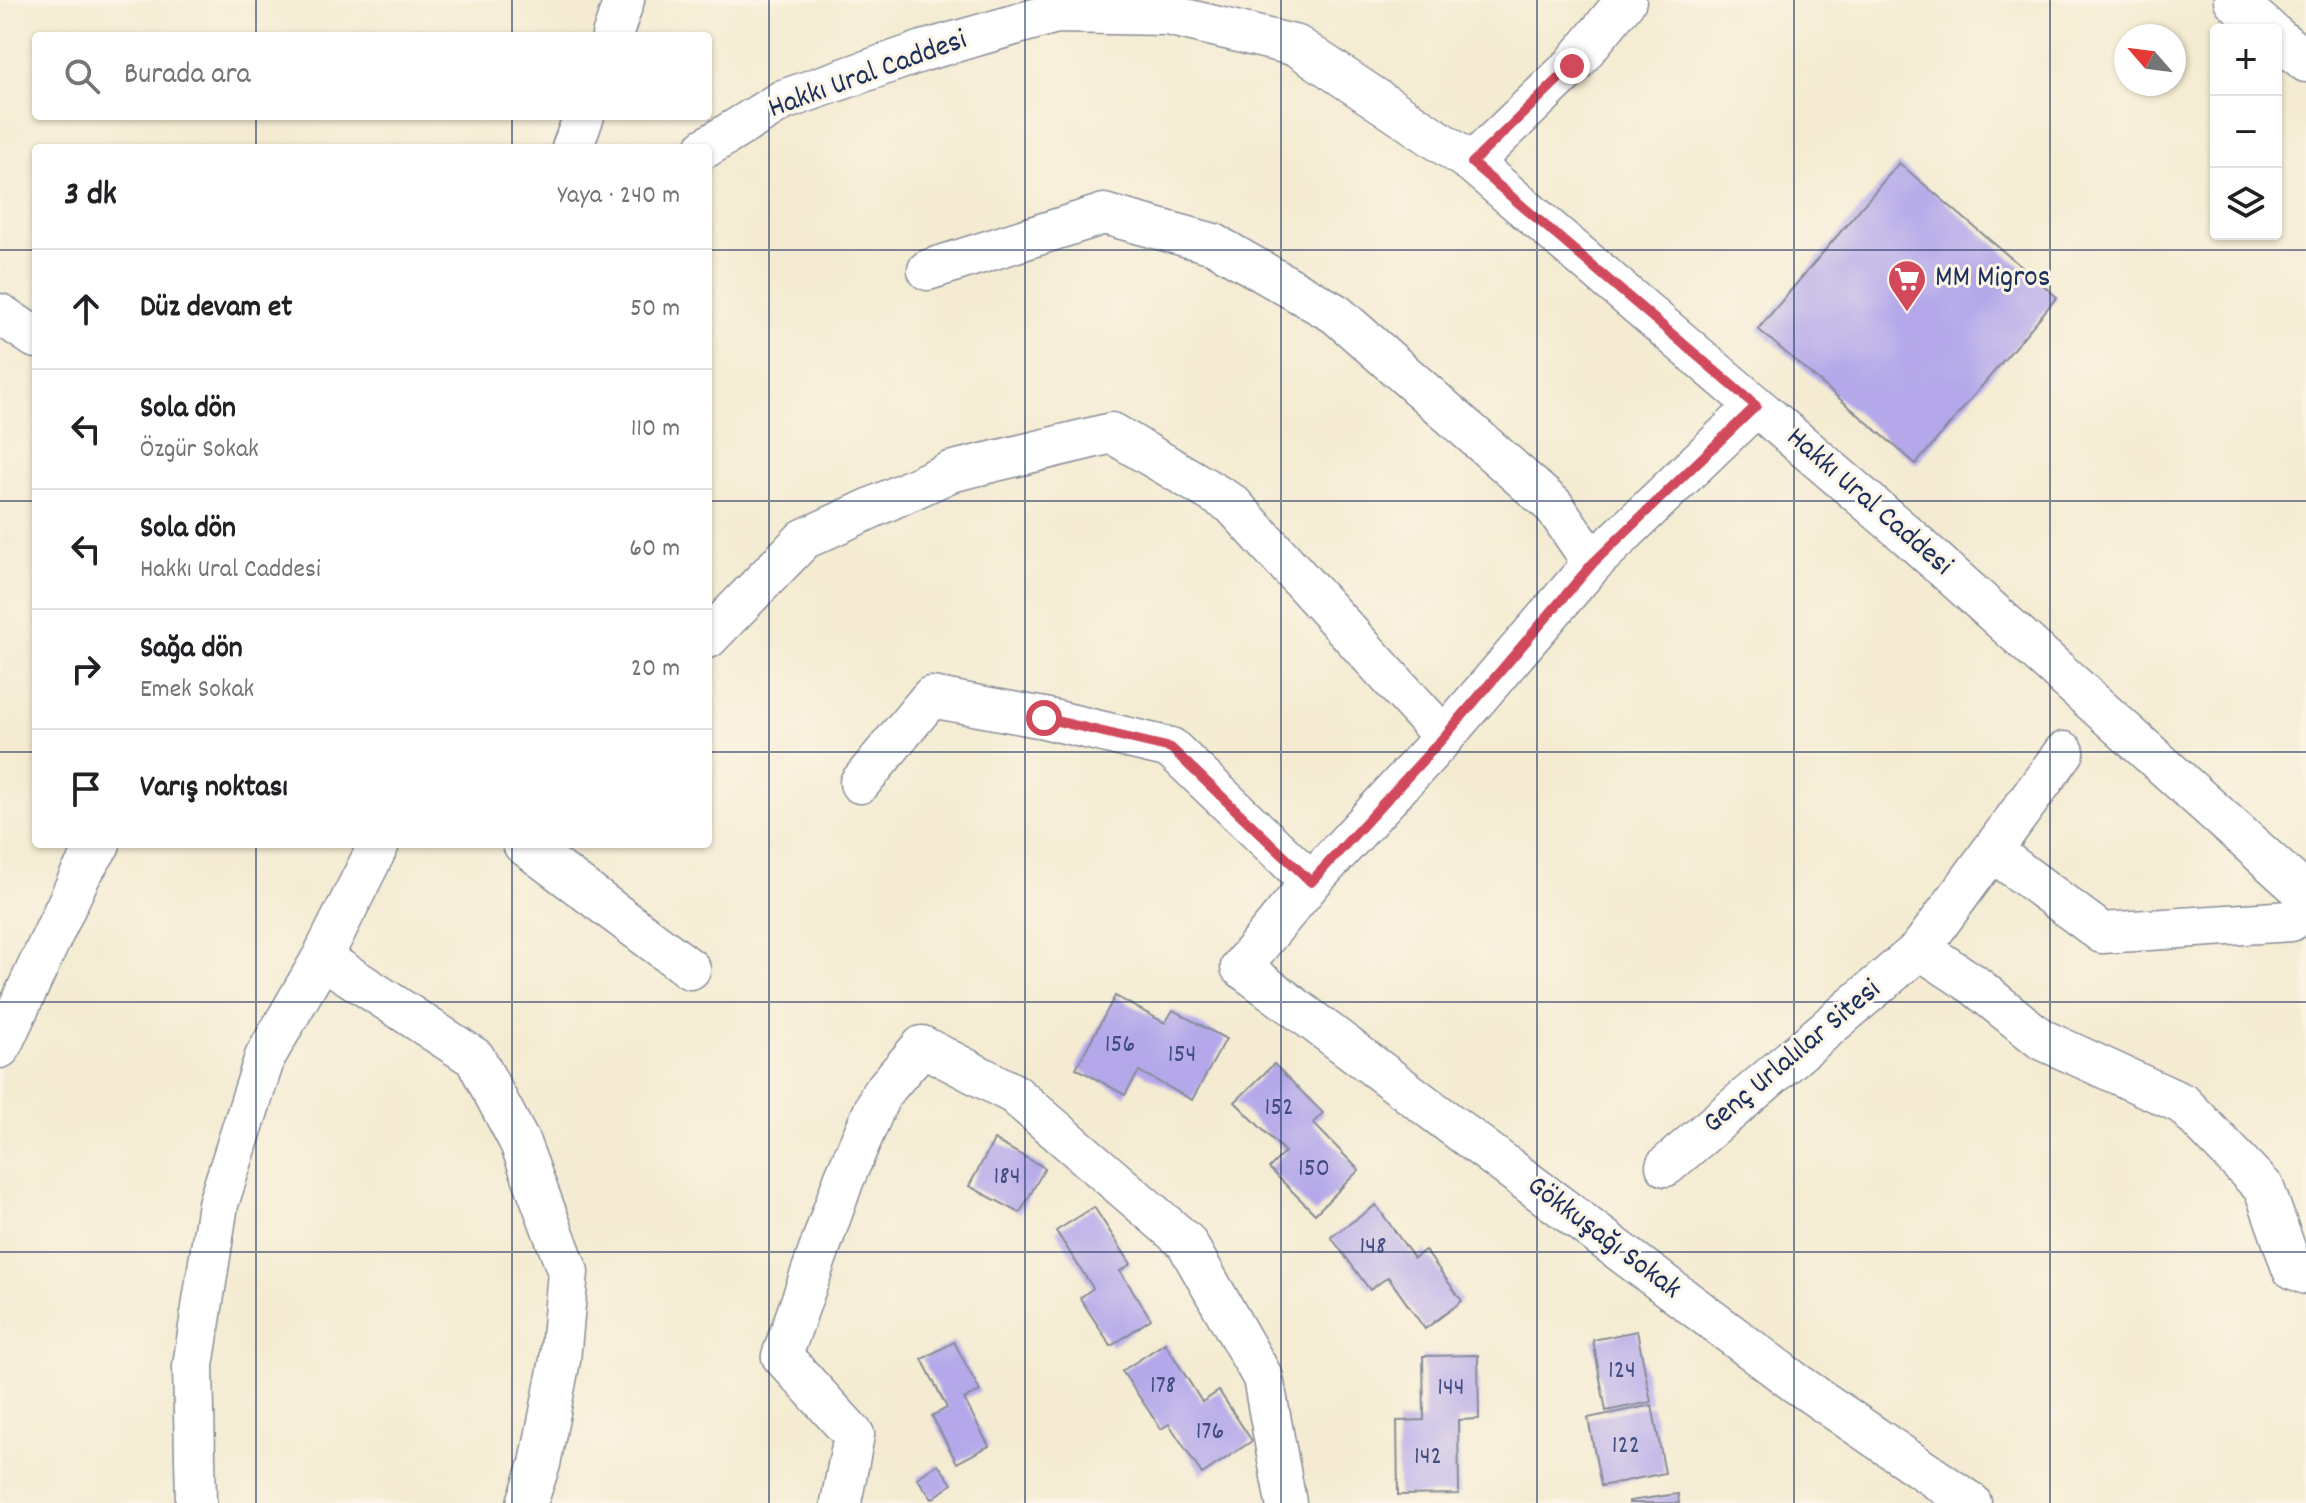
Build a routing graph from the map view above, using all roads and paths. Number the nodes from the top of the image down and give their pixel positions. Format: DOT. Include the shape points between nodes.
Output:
graph roads {
  1 [pos="624,0"];
  2 [pos="1626,0"];
  3 [pos="2234,0"];
  4 [pos="2262,24"];
  5 [pos="613,32"];
  6 [pos="2282,41"];
  7 [pos="2306,62"];
  8 [pos="582,120"];
  9 [pos="574,144"];
  10 [pos="712,144"];
  11 [pos="1472,163"];
  12 [pos="928,270"];
  13 [pos="0,314"];
  14 [pos="32,335"];
  15 [pos="1756,406"];
  16 [pos="1593,563"];
  17 [pos="712,634"];
  18 [pos="1444,737"];
  19 [pos="2064,752"];
  20 [pos="860,783"];
  21 [pos="97,848"];
  22 [pos="377,848"];
  23 [pos="528,848"];
  24 [pos="1992,851"];
  25 [pos="1311,882"];
  26 [pos="2306,894"];
  27 [pos="2306,909"];
  28 [pos="1920,949"];
  29 [pos="322,958"];
  30 [pos="690,969"];
  31 [pos="0,1048"];
  32 [pos="1666,1166"];
  33 [pos="2306,1274"];
  34 [pos="196,1503"];
  35 [pos="527,1503"];
  36 [pos="841,1503"];
  37 [pos="1286,1503"];
  38 [pos="1971,1503"];
  1 -- 5 [label="street"];
  2 -- 11 [label="street" via="1572,66"];
  3 -- 4 [label="street"];
  6 -- 7 [label="street"];
  8 -- 9 [label="street"];
  10 -- 11 [label="street, Hakkı Ural Caddesi" via="783,100 1056,13 1168,15 1297,46"];
  11 -- 15 [label="street, Hakkı Ural Caddesi"];
  12 -- 16 [label="street" via="1104,214 1214,244 1336,314 1554,506"];
  13 -- 14 [label="street"];
  15 -- 16 [label="street"];
  15 -- 26 [label="street, Hakkı Ural Caddesi"];
  16 -- 18 [label="street"];
  17 -- 18 [label="street" via="804,539 950,472 1112,433 1232,504"];
  18 -- 25 [label="street"];
  19 -- 24 [label="street, Genç Urlalılar Sitesi"];
  20 -- 25 [label="street" via="931,697 1044,718 1171,748"];
  21 -- 31 [label="street"];
  22 -- 29 [label="street"];
  23 -- 30 [label="street"];
  24 -- 27 [label="street" via="2102,933 2291,921"];
  24 -- 28 [label="street, Genç Urlalılar Sitesi"];
  25 -- 38 [label="street, Gökkuşağı Sokak" via="1241,967 1796,1383"];
  28 -- 32 [label="street, Genç Urlalılar Sitesi"];
  28 -- 33 [label="street" via="2041,1039 2183,1104 2264,1188 2292,1268"];
  29 -- 34 [label="street" via="265,1057 218,1204 193,1366"];
  29 -- 35 [label="street" via="475,1058 520,1143 568,1272 560,1360"];
  36 -- 37 [label="street" via="854,1435 782,1356 844,1179 881,1094 922,1046 1014,1094 1186,1242 1263,1378"];
}
